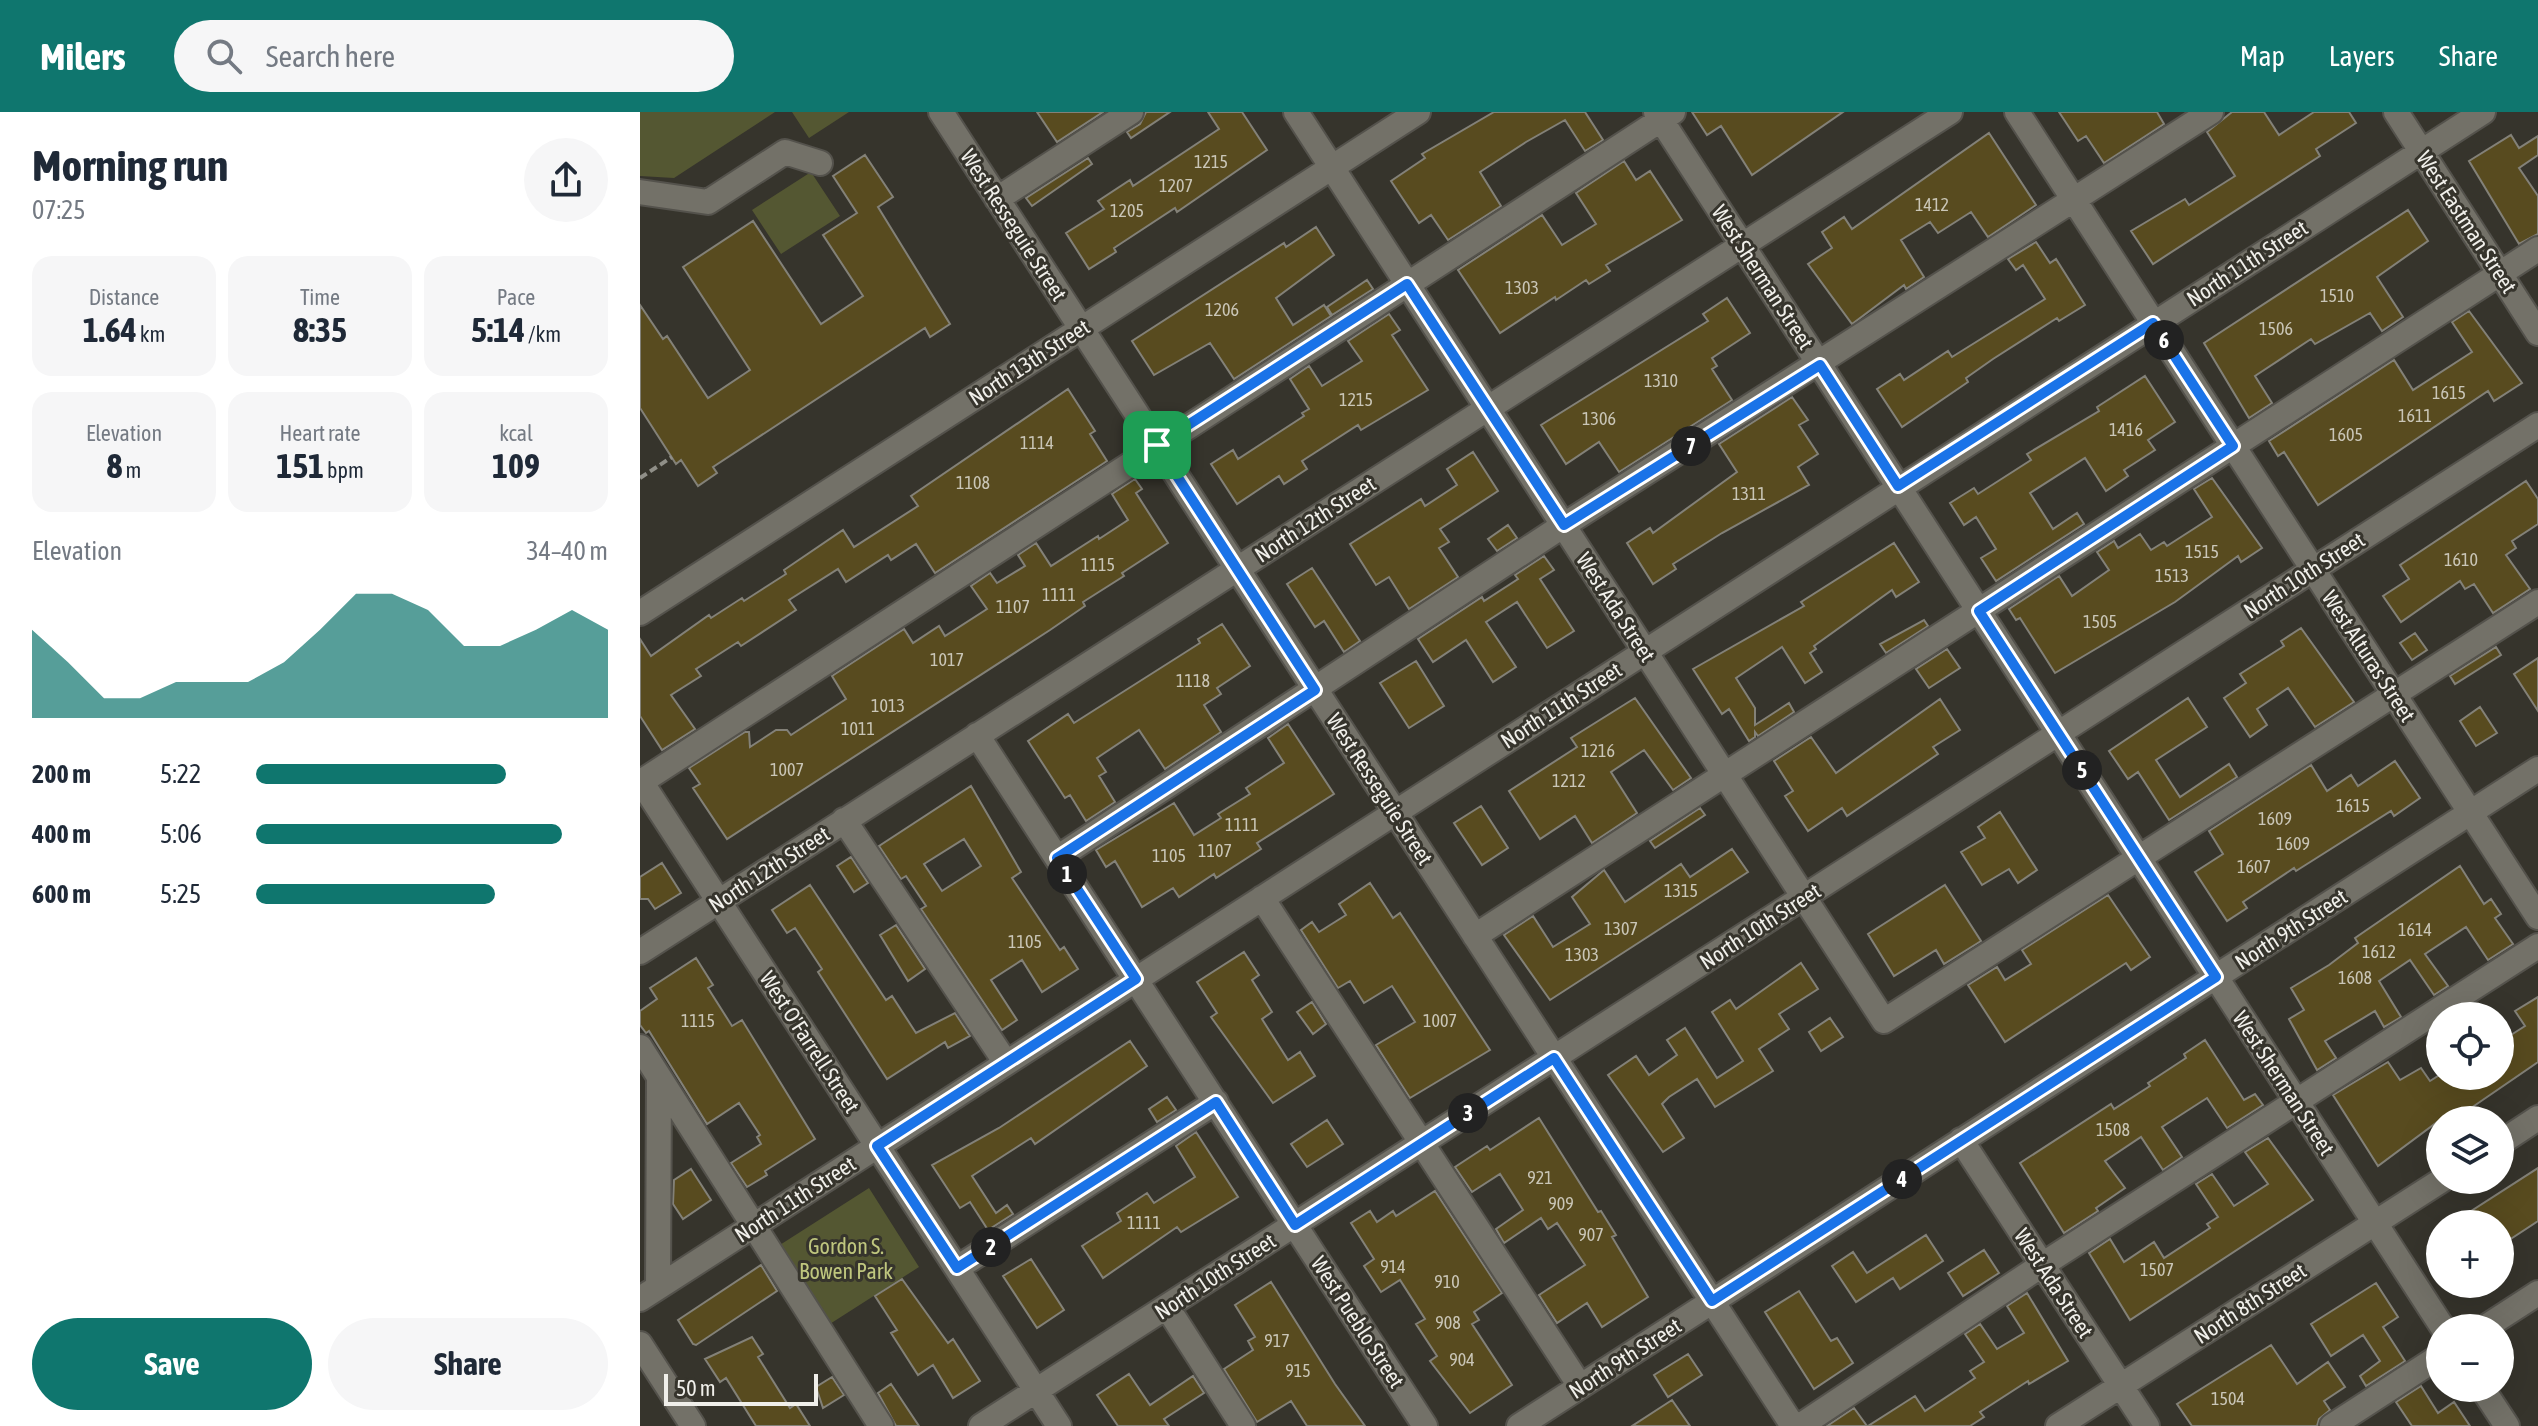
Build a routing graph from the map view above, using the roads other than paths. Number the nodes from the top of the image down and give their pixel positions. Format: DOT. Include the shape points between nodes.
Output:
graph roads {
  1 [pos="941,112"];
  2 [pos="1131,112"];
  3 [pos="1296,112"];
  4 [pos="1418,112"];
  5 [pos="1950,112"];
  6 [pos="2017,112"];
  7 [pos="2211,112"];
  8 [pos="2396,112"];
  9 [pos="2483,112"];
  10 [pos="1663,115"];
  11 [pos="2422,151"];
  12 [pos="820,163"];
  13 [pos="1332,167"];
  14 [pos="640,192"];
  15 [pos="997,199"];
  16 [pos="2074,200"];
  17 [pos="1742,245"];
  18 [pos="2538,249"];
  19 [pos="2500,274"];
  20 [pos="1407,284"];
  21 [pos="2153,323"];
  22 [pos="1081,329"];
  23 [pos="2538,333"];
  24 [pos="1820,365"];
  25 [pos="1488,408"];
  26 [pos="2538,425"];
  27 [pos="1157,445"];
  28 [pos="2233,446"];
  29 [pos="1898,486"];
  30 [pos="1564,525"];
  31 [pos="1237,569"];
  32 [pos="2313,569"];
  33 [pos="2538,602"];
  34 [pos="1979,611"];
  35 [pos="640,613"];
  36 [pos="1645,650"];
  37 [pos="1315,690"];
  38 [pos="2393,694"];
  39 [pos="2058,734"];
  40 [pos="977,735"];
  41 [pos="2538,769"];
  42 [pos="1725,775"];
  43 [pos="641,781"];
  44 [pos="1394,812"];
  45 [pos="2470,812"];
  46 [pos="844,820"];
  47 [pos="2139,857"];
  48 [pos="1057,858"];
  49 [pos="1804,897"];
  50 [pos="1262,898"];
  51 [pos="719,901"];
  52 [pos="2538,917"];
  53 [pos="1475,936"];
  54 [pos="2538,946"];
  55 [pos="640,952"];
  56 [pos="2216,977"];
  57 [pos="1136,979"];
  58 [pos="640,1047"];
  59 [pos="1554,1058"];
  60 [pos="1006,1063"];
  61 [pos="659,1078"];
  62 [pos="2296,1101"];
  63 [pos="1216,1102"];
  64 [pos="2538,1118"];
  65 [pos="2514,1134"];
  66 [pos="1961,1140"];
  67 [pos="1423,1142"];
  68 [pos="877,1146"];
  69 [pos="2426,1190"];
  70 [pos="2375,1223"];
  71 [pos="1295,1225"];
  72 [pos="753,1226"];
  73 [pos="2042,1265"];
  74 [pos="957,1268"];
  75 [pos="649,1293"];
  76 [pos="2538,1293"];
  77 [pos="1712,1301"];
  78 [pos="1167,1307"];
  79 [pos="2434,1314"];
  80 [pos="2506,1314"];
  81 [pos="640,1344"];
  82 [pos="2426,1365"];
  83 [pos="1580,1386"];
  84 [pos="2121,1386"];
  85 [pos="1036,1391"];
  86 [pos="2491,1402"];
  87 [pos="693,1426"];
  88 [pos="881,1426"];
  89 [pos="981,1426"];
  90 [pos="1059,1426"];
  91 [pos="1243,1426"];
  92 [pos="1425,1426"];
  93 [pos="1519,1426"];
  94 [pos="1793,1426"];
  95 [pos="1800,1426"];
  96 [pos="2058,1426"];
  97 [pos="2147,1426"];
  98 [pos="2332,1426"];
  99 [pos="2507,1426"];
  1 -- 15 [label="street, West Resseguie Street"];
  2 -- 15 [label="street"];
  3 -- 13 [label="street, West Ada Street"];
  4 -- 13 [label="street, North 13th Street"];
  5 -- 17 [label="street, North 12th Street"];
  6 -- 16 [label="street, West Alturas Street"];
  7 -- 16 [label="street"];
  8 -- 11 [label="street, West Eastman Street"];
  9 -- 11 [label="street, North 11th Street"];
  10 -- 17 [label="street, West Sherman Street"];
  10 -- 20 [label="street"];
  11 -- 19 [label="street, West Eastman Street"];
  11 -- 21 [label="street, North 11th Street"];
  12 -- 14 [label="street" via="785,152 708,202"];
  13 -- 20 [label="street, West Ada Street"];
  13 -- 22 [label="street, North 13th Street"];
  15 -- 22 [label="street, West Resseguie Street"];
  16 -- 21 [label="street, West Alturas Street"];
  16 -- 24 [label="street"];
  17 -- 24 [label="street, West Sherman Street"];
  17 -- 25 [label="street, North 12th Street"];
  18 -- 19 [label="street"];
  19 -- 23 [label="street, West Eastman Street"];
  19 -- 28 [label="street"];
  20 -- 25 [label="street, West Ada Street"];
  20 -- 27 [label="street"];
  21 -- 28 [label="street, West Alturas Street"];
  21 -- 29 [label="street, North 11th Street"];
  22 -- 27 [label="street, West Resseguie Street"];
  22 -- 35 [label="street, North 13th Street"];
  24 -- 29 [label="street, West Sherman Street"];
  24 -- 30 [label="street"];
  25 -- 30 [label="street, West Ada Street"];
  25 -- 31 [label="street, North 12th Street"];
  26 -- 32 [label="street, North 10th Street"];
  27 -- 31 [label="street, West Resseguie Street"];
  27 -- 43 [label="street"];
  28 -- 32 [label="street, West Alturas Street"];
  28 -- 34 [label="street"];
  29 -- 34 [label="street, West Sherman Street"];
  29 -- 36 [label="street, North 11th Street"];
  30 -- 36 [label="street, West Ada Street"];
  30 -- 37 [label="street"];
  31 -- 37 [label="street, West Resseguie Street"];
  31 -- 40 [label="street, North 12th Street"];
  32 -- 38 [label="street, West Alturas Street"];
  32 -- 39 [label="street, North 10th Street"];
  33 -- 38 [label="street"];
  34 -- 39 [label="street, West Sherman Street"];
  34 -- 42 [label="street"];
  36 -- 42 [label="street, West Ada Street"];
  36 -- 44 [label="street, North 11th Street"];
  37 -- 44 [label="street, West Resseguie Street"];
  37 -- 48 [label="street"];
  38 -- 45 [label="street, West Alturas Street"];
  38 -- 47 [label="street"];
  39 -- 47 [label="street, West Sherman Street"];
  39 -- 49 [label="street, North 10th Street"];
  40 -- 46 [label="street, North 12th Street"];
  40 -- 48 [label="street, West Pueblo Street"];
  41 -- 45 [label="street, North 9th Street"];
  42 -- 49 [label="street, West Ada Street"];
  42 -- 53 [label="street"];
  43 -- 51 [label="street, West O'Farrell Street"];
  44 -- 50 [label="street, North 11th Street"];
  44 -- 53 [label="street, West Resseguie Street"];
  45 -- 52 [label="street, West Alturas Street"];
  45 -- 56 [label="street, North 9th Street"];
  46 -- 51 [label="street, North 12th Street"];
  46 -- 60 [label="street"];
  47 -- 49 [label="street, West Ada Street" via="1884,1021"];
  47 -- 56 [label="street, West Sherman Street"];
  48 -- 57 [label="street, West Pueblo Street"];
  49 -- 59 [label="street, North 10th Street"];
  50 -- 57 [label="street, North 11th Street"];
  50 -- 67 [label="street"];
  51 -- 55 [label="street, North 12th Street"];
  51 -- 68 [label="street, West O'Farrell Street"];
  53 -- 59 [label="street, West Resseguie Street"];
  54 -- 62 [label="street"];
  56 -- 62 [label="street, West Sherman Street"];
  56 -- 66 [label="street, North 9th Street"];
  57 -- 60 [label="street, North 11th Street"];
  57 -- 63 [label="street, West Pueblo Street"];
  58 -- 61 [label="street"];
  59 -- 67 [label="street, North 10th Street"];
  59 -- 77 [label="street, West Resseguie Street"];
  60 -- 68 [label="street, North 11th Street"];
  61 -- 72 [label="street"];
  61 -- 75 [label="street"];
  62 -- 70 [label="street, West Sherman Street"];
  62 -- 73 [label="street"];
  63 -- 71 [label="street, West Pueblo Street"];
  63 -- 74 [label="street"];
  64 -- 65 [label="street"];
  66 -- 73 [label="street, West Ada Street"];
  66 -- 77 [label="street, North 9th Street"];
  67 -- 71 [label="street, North 10th Street"];
  67 -- 83 [label="street"];
  68 -- 72 [label="street, North 11th Street"];
  68 -- 74 [label="street, West O'Farrell Street"];
  69 -- 70 [label="street, North 8th Street"];
  70 -- 79 [label="street, West Sherman Street"];
  70 -- 84 [label="street, North 8th Street"];
  71 -- 78 [label="street, North 10th Street"];
  71 -- 92 [label="street, West Pueblo Street"];
  72 -- 75 [label="street, North 11th Street"];
  72 -- 88 [label="street"];
  73 -- 84 [label="street, West Ada Street"];
  73 -- 95 [label="street"];
  74 -- 85 [label="street, West O'Farrell Street"];
  76 -- 80 [label="street"];
  77 -- 83 [label="street, North 9th Street"];
  77 -- 94 [label="street, West Resseguie Street"];
  78 -- 85 [label="street, North 10th Street"];
  78 -- 91 [label="street"];
  81 -- 87 [label="street"];
  82 -- 98 [label="street"];
  83 -- 93 [label="street, North 9th Street"];
  84 -- 96 [label="street, North 8th Street"];
  84 -- 97 [label="street, West Ada Street"];
  85 -- 89 [label="street, North 10th Street"];
  85 -- 90 [label="street, West O'Farrell Street"];
  86 -- 99 [label="street"];
}
